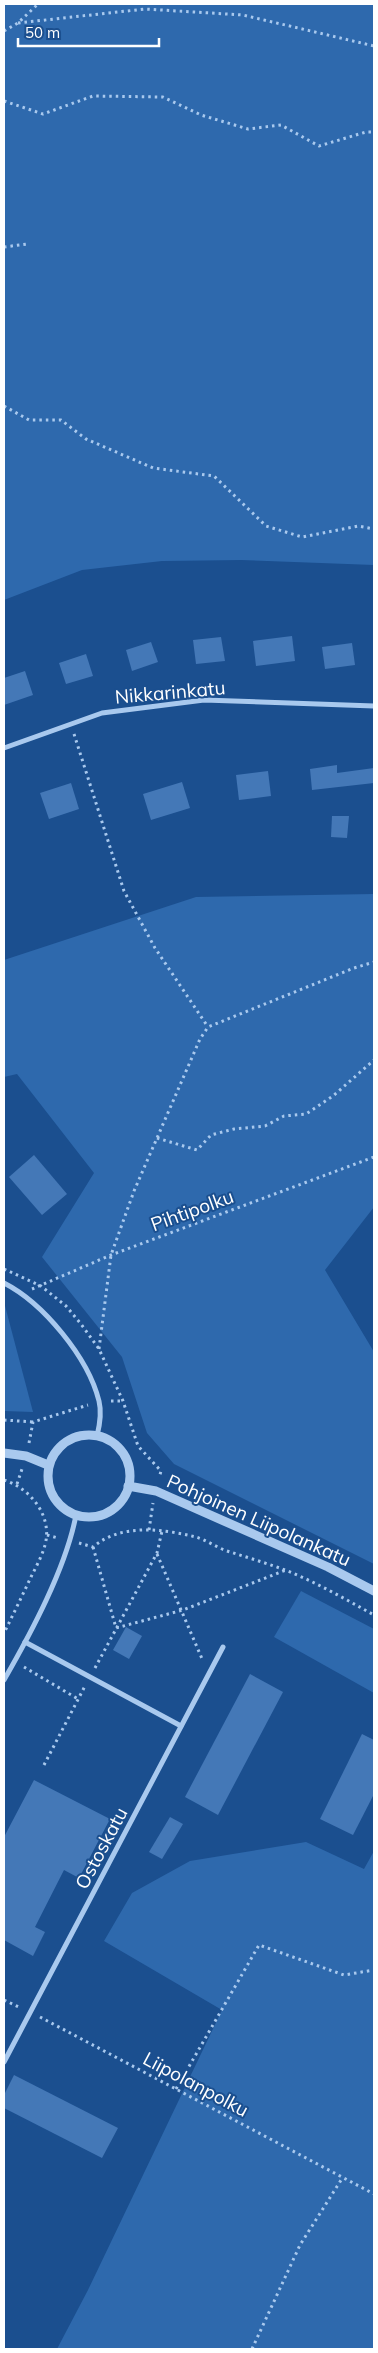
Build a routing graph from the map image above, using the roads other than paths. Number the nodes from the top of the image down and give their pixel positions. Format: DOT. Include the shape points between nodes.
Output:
graph roads {
  1 [pos="374,706"];
  2 [pos="4,748"];
  3 [pos="4,1283"];
  4 [pos="97,1436"];
  5 [pos="4,1453"];
  6 [pos="48,1466"];
  7 [pos="128,1486"];
  8 [pos="76,1515"];
  9 [pos="374,1591"];
  10 [pos="25,1642"];
  11 [pos="224,1647"];
  12 [pos="4,1680"];
  13 [pos="182,1726"];
  14 [pos="4,2062"];
  1 -- 2 [label="street, Nikkarinkatu" via="204,700 102,713"];
  3 -- 4 [label="street" via="22,1292 58,1327 87,1369 100,1401"];
  4 -- 6 [label="street" via="79,1436 58,1448"];
  4 -- 7 [label="street" via="109,1440 122,1452 128,1464"];
  5 -- 6 [label="street" via="26,1456"];
  6 -- 8 [label="street" via="48,1480 54,1498"];
  7 -- 8 [label="street" via="120,1502 109,1511 90,1517"];
  7 -- 9 [label="street, Pohjoinen Liipolankatu" via="156,1490"];
  8 -- 10 [label="street" via="72,1540"];
  10 -- 12 [label="street"];
  10 -- 13 [label="street"];
  11 -- 13 [label="street, Ostoskatu"];
  13 -- 14 [label="street, Ostoskatu"];
}
